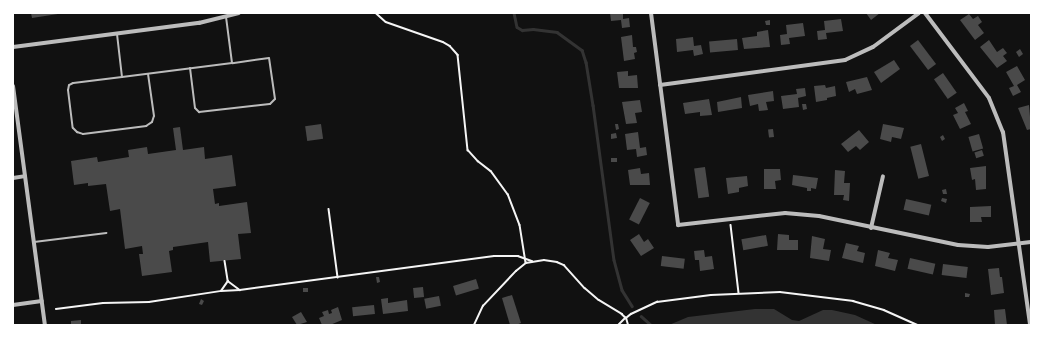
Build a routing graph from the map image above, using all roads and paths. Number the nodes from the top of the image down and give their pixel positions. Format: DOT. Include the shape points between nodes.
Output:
graph roads {
  1 [pos="239,13"];
  2 [pos="376,13"];
  3 [pos="651,13"];
  4 [pos="919,13"];
  5 [pos="925,13"];
  6 [pos="226,17"];
  7 [pos="116,34"];
  8 [pos="13,47"];
  9 [pos="232,63"];
  10 [pos="190,68"];
  11 [pos="148,74"];
  12 [pos="122,77"];
  13 [pos="660,85"];
  14 [pos="13,86"];
  15 [pos="25,176"];
  16 [pos="883,176"];
  17 [pos="13,178"];
  18 [pos="329,209"];
  19 [pos="730,219"];
  20 [pos="871,228"];
  21 [pos="106,233"];
  22 [pos="34,242"];
  23 [pos="1031,242"];
  24 [pos="1018,243"];
  25 [pos="526,258"];
  26 [pos="225,261"];
  27 [pos="532,261"];
  28 [pos="526,263"];
  29 [pos="338,277"];
  30 [pos="228,281"];
  31 [pos="240,290"];
  32 [pos="221,292"];
  33 [pos="739,293"];
  34 [pos="42,301"];
  35 [pos="13,305"];
  36 [pos="56,309"];
  37 [pos="626,318"];
  38 [pos="45,325"];
  39 [pos="474,325"];
  40 [pos="619,325"];
  41 [pos="628,325"];
  42 [pos="918,325"];
  43 [pos="1030,325"];
  1 -- 6 [label="street"];
  2 -- 25 [label="path" via="386,22 443,42 458,55 468,150 491,171 508,194 520,225"];
  3 -- 13 [label="street"];
  4 -- 13 [label="street" via="873,47 845,60"];
  5 -- 24 [label="street" via="980,85 996,114 1005,143"];
  6 -- 7 [label="street"];
  6 -- 9 [label="lane"];
  7 -- 8 [label="street"];
  7 -- 12 [label="lane"];
  9 -- 10 [label="lane"];
  9 -- 10 [label="lane" via="270,58 275,99 270,104 198,112 195,108"];
  10 -- 11 [label="lane"];
  11 -- 12 [label="lane"];
  11 -- 12 [label="lane" via="154,116 152,122 146,126 83,134 77,132 73,128 69,85"];
  13 -- 19 [label="street" via="678,225"];
  14 -- 15 [label="street"];
  15 -- 17 [label="street"];
  15 -- 22 [label="street"];
  16 -- 20 [label="street"];
  18 -- 29 [label="path"];
  19 -- 20 [label="street" via="785,213 819,216"];
  19 -- 33 [label="path"];
  20 -- 24 [label="street" via="958,245"];
  21 -- 22 [label="lane"];
  22 -- 34 [label="street"];
  23 -- 24 [label="street"];
  24 -- 43 [label="street"];
  25 -- 27 [label="path"];
  25 -- 28 [label="path"];
  25 -- 29 [label="path" via="511,255 494,256"];
  26 -- 30 [label="path"];
  27 -- 28 [label="path"];
  27 -- 37 [label="path" via="557,262 564,265 599,300"];
  28 -- 39 [label="path" via="483,306"];
  29 -- 31 [label="path"];
  30 -- 31 [label="path"];
  30 -- 32 [label="path"];
  31 -- 32 [label="path"];
  32 -- 36 [label="path" via="149,302 103,302"];
  33 -- 37 [label="path" via="657,302"];
  33 -- 42 [label="path" via="796,293 853,300"];
  34 -- 35 [label="street"];
  34 -- 38 [label="street"];
  37 -- 40 [label="path"];
  37 -- 41 [label="path"];
}
